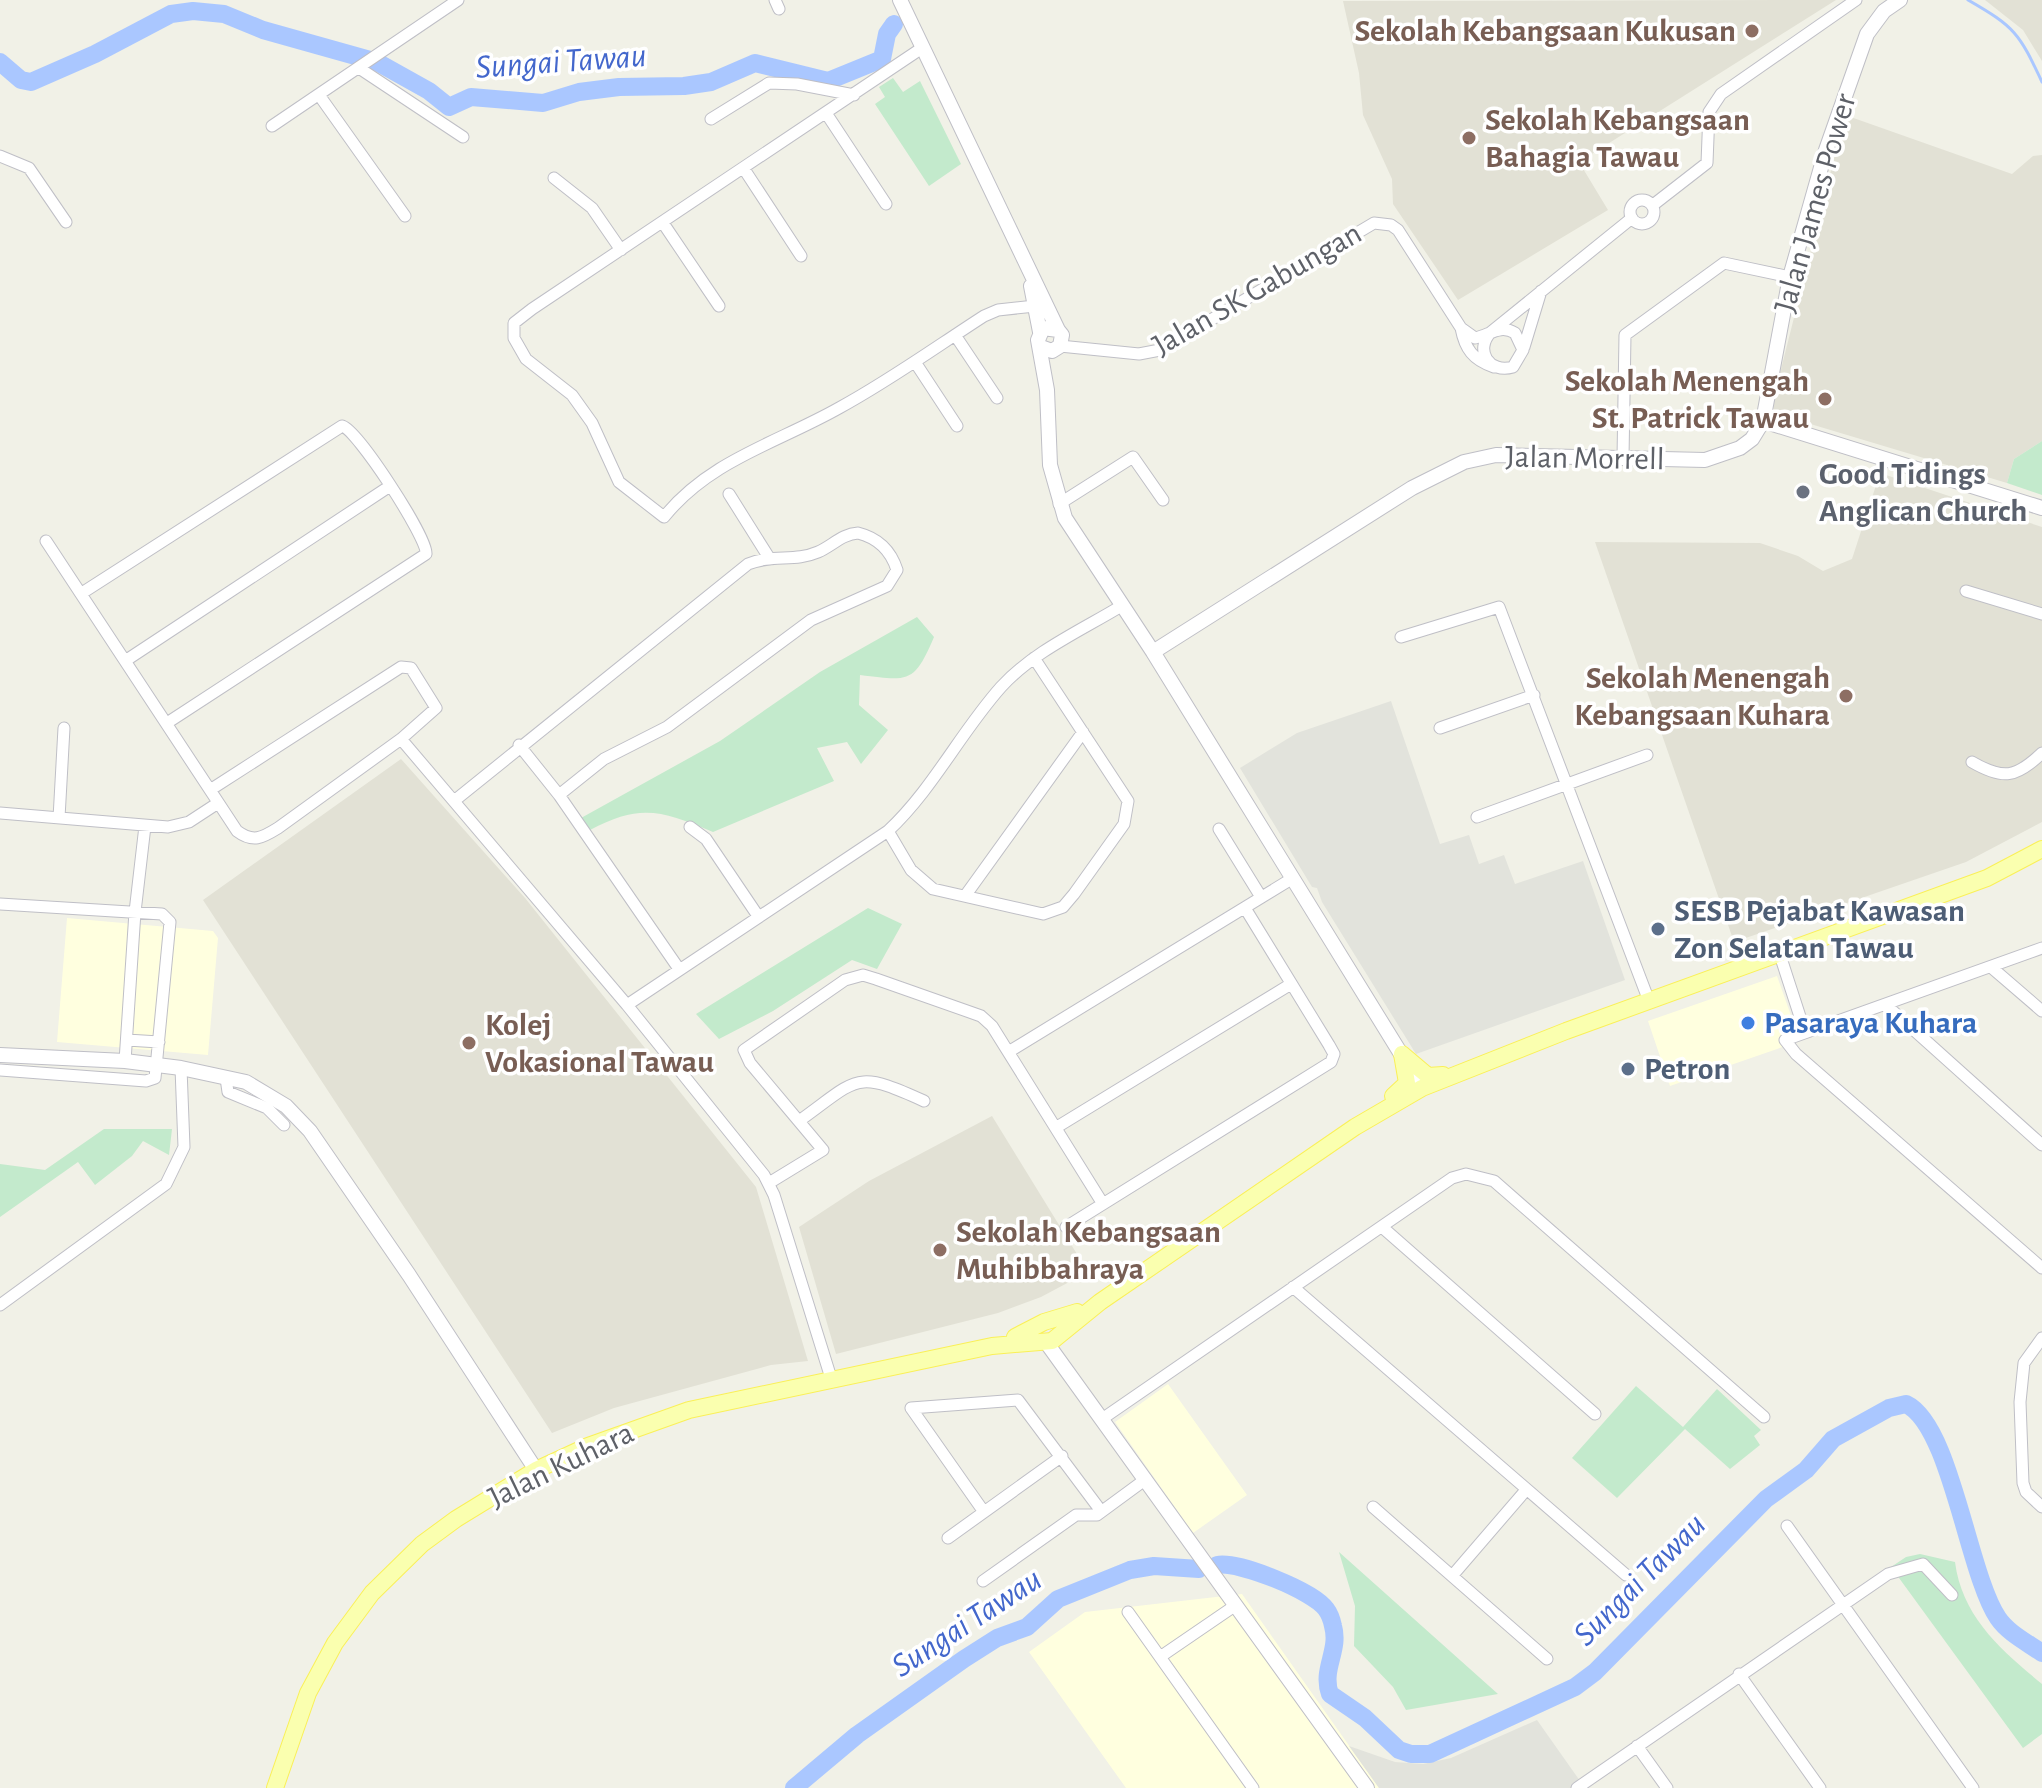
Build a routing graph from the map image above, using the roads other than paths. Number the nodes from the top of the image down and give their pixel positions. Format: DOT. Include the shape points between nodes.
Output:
graph roads {
  1 [pos="458,0"];
  2 [pos="900,0"];
  3 [pos="1856,0"];
  4 [pos="1900,0"];
  5 [pos="922,48"];
  6 [pos="362,66"];
  7 [pos="319,95"];
  8 [pos="854,95"];
  9 [pos="826,113"];
  10 [pos="711,119"];
  11 [pos="272,126"];
  12 [pos="463,137"];
  13 [pos="0,156"];
  14 [pos="744,169"];
  15 [pos="554,178"];
  16 [pos="886,204"];
  17 [pos="405,216"];
  18 [pos="66,222"];
  19 [pos="663,223"];
  20 [pos="621,250"];
  21 [pos="801,256"];
  22 [pos="1025,258"];
  23 [pos="1790,277"];
  24 [pos="1541,291"];
  25 [pos="719,306"];
  26 [pos="1035,306"];
  27 [pos="1461,328"];
  28 [pos="1491,332"];
  29 [pos="955,335"];
  30 [pos="1040,340"];
  31 [pos="1059,340"];
  32 [pos="1523,350"];
  33 [pos="915,362"];
  34 [pos="1494,367"];
  35 [pos="1047,390"];
  36 [pos="997,398"];
  37 [pos="1763,421"];
  38 [pos="957,426"];
  39 [pos="1623,458"];
  40 [pos="390,486"];
  41 [pos="729,494"];
  42 [pos="1163,500"];
  43 [pos="1059,504"];
  44 [pos="2042,508"];
  45 [pos="46,541"];
  46 [pos="768,556"];
  47 [pos="1966,591"];
  48 [pos="82,593"];
  49 [pos="1123,605"];
  50 [pos="2042,614"];
  51 [pos="1401,637"];
  52 [pos="1153,652"];
  53 [pos="1034,658"];
  54 [pos="125,661"];
  55 [pos="1534,695"];
  56 [pos="167,723"];
  57 [pos="64,728"];
  58 [pos="1440,728"];
  59 [pos="1083,732"];
  60 [pos="401,739"];
  61 [pos="519,745"];
  62 [pos="2042,753"];
  63 [pos="1647,755"];
  64 [pos="1972,762"];
  65 [pos="1568,783"];
  66 [pos="210,790"];
  67 [pos="559,795"];
  68 [pos="454,801"];
  69 [pos="218,803"];
  70 [pos="0,813"];
  71 [pos="1477,817"];
  72 [pos="59,818"];
  73 [pos="145,826"];
  74 [pos="690,827"];
  75 [pos="1219,829"];
  76 [pos="888,831"];
  77 [pos="2042,849"];
  78 [pos="1293,878"];
  79 [pos="965,896"];
  80 [pos="1261,897"];
  81 [pos="0,904"];
  82 [pos="1245,908"];
  83 [pos="135,912"];
  84 [pos="758,916"];
  85 [pos="2042,948"];
  86 [pos="1779,952"];
  87 [pos="1991,967"];
  88 [pos="679,969"];
  89 [pos="1291,984"];
  90 [pos="1649,1001"];
  91 [pos="627,1005"];
  92 [pos="1886,1005"];
  93 [pos="2042,1011"];
  94 [pos="1805,1032"];
  95 [pos="127,1040"];
  96 [pos="159,1042"];
  97 [pos="1010,1051"];
  98 [pos="1402,1054"];
  99 [pos="0,1055"];
  100 [pos="125,1061"];
  101 [pos="156,1064"];
  102 [pos="181,1068"];
  103 [pos="0,1070"];
  104 [pos="1455,1073"];
  105 [pos="226,1078"];
  106 [pos="1422,1088"];
  107 [pos="924,1101"];
  108 [pos="799,1121"];
  109 [pos="284,1125"];
  110 [pos="1057,1127"];
  111 [pos="1355,1127"];
  112 [pos="2042,1145"];
  113 [pos="769,1183"];
  114 [pos="1103,1204"];
  115 [pos="1066,1227"];
  116 [pos="1382,1227"];
  117 [pos="2042,1268"];
  118 [pos="1293,1287"];
  119 [pos="0,1305"];
  120 [pos="1049,1333"];
  121 [pos="2042,1338"];
  122 [pos="831,1378"];
  123 [pos="1595,1414"];
  124 [pos="1764,1417"];
  125 [pos="1102,1419"];
  126 [pos="1062,1456"];
  127 [pos="536,1470"];
  128 [pos="1146,1479"];
  129 [pos="1526,1490"];
  130 [pos="1373,1507"];
  131 [pos="2042,1507"];
  132 [pos="1101,1511"];
  133 [pos="984,1512"];
  134 [pos="1787,1526"];
  135 [pos="948,1538"];
  136 [pos="1626,1575"];
  137 [pos="1452,1576"];
  138 [pos="983,1581"];
  139 [pos="1952,1595"];
  140 [pos="1840,1603"];
  141 [pos="1236,1605"];
  142 [pos="1128,1612"];
  143 [pos="1160,1657"];
  144 [pos="1547,1659"];
  145 [pos="1739,1674"];
  146 [pos="1637,1746"];
  147 [pos="275,1788"];
  148 [pos="1253,1788"];
  149 [pos="1367,1788"];
  150 [pos="1577,1788"];
  151 [pos="1667,1788"];
  152 [pos="1820,1788"];
  153 [pos="1973,1788"];
  1 -- 6 [label="street"];
  2 -- 5 [label="street"];
  3 -- 24 [label="street" via="1721,94 1709,112 1707,163 1653,205 1635,202 1632,218"];
  4 -- 23 [label="street, Jalan James Power" via="1867,34 1826,150"];
  5 -- 8 [label="street"];
  5 -- 22 [label="street"];
  6 -- 7 [label="street"];
  6 -- 12 [label="street"];
  7 -- 11 [label="street"];
  7 -- 17 [label="street"];
  8 -- 9 [label="street"];
  8 -- 10 [label="street" via="769,83"];
  9 -- 14 [label="street"];
  9 -- 16 [label="street"];
  13 -- 18 [label="street" via="29,168"];
  14 -- 19 [label="street"];
  14 -- 21 [label="street"];
  15 -- 20 [label="street" via="592,208"];
  19 -- 20 [label="street"];
  19 -- 25 [label="street"];
  20 -- 33 [label="street" via="518,319 512,329 526,359 581,407 619,482 664,517 695,483 723,465 838,409"];
  22 -- 26 [label="street"];
  22 -- 31 [label="street"];
  23 -- 37 [label="street, Jalan James Power"];
  23 -- 39 [label="street" via="1724,263 1625,335"];
  24 -- 28 [label="street"];
  24 -- 32 [label="street"];
  26 -- 29 [label="street" via="998,310"];
  26 -- 30 [label="street"];
  27 -- 28 [label="street" via="1475,338"];
  27 -- 31 [label="street, Jalan SK Gabungan" via="1404,239 1391,225 1374,223 1160,350 1139,354"];
  27 -- 34 [label="street, Jalan SK Gabungan" via="1473,357"];
  28 -- 32 [label="street" via="1510,330 1520,338"];
  28 -- 34 [label="street" via="1483,350"];
  29 -- 33 [label="street"];
  29 -- 36 [label="street"];
  30 -- 31 [label="street" via="1048,351"];
  30 -- 31 [label="street" via="1048,326"];
  30 -- 35 [label="street"];
  31 -- 35 [label="street"];
  32 -- 34 [label="street" via="1513,367"];
  33 -- 38 [label="street"];
  35 -- 43 [label="street" via="1050,465"];
  37 -- 39 [label="street, Jalan Morrell" via="1752,439 1718,457"];
  37 -- 44 [label="street"];
  39 -- 52 [label="street, Jalan Morrell" via="1496,455 1464,462 1412,488"];
  40 -- 48 [label="street" via="352,431 342,426"];
  40 -- 54 [label="street"];
  40 -- 56 [label="street" via="423,539 426,554"];
  41 -- 46 [label="street"];
  42 -- 43 [label="street" via="1133,457"];
  43 -- 49 [label="street"];
  45 -- 48 [label="street"];
  46 -- 61 [label="street" via="733,573"];
  46 -- 67 [label="street" via="805,556 858,533 882,545 897,570 887,586 811,620 667,727 604,759"];
  47 -- 50 [label="street"];
  48 -- 54 [label="street"];
  49 -- 52 [label="street"];
  49 -- 53 [label="street"];
  51 -- 55 [label="street" via="1499,607"];
  52 -- 78 [label="street"];
  53 -- 59 [label="street"];
  53 -- 76 [label="street" via="1001,688 920,798"];
  54 -- 56 [label="street"];
  55 -- 58 [label="street"];
  55 -- 65 [label="street"];
  56 -- 66 [label="street"];
  57 -- 72 [label="street"];
  59 -- 79 [label="street"];
  59 -- 79 [label="street" via="1128,801 1129,813 1116,836 1055,912 1043,914"];
  60 -- 66 [label="street" via="436,708 407,665"];
  60 -- 68 [label="street"];
  60 -- 69 [label="street" via="256,840 237,831"];
  61 -- 67 [label="street"];
  61 -- 68 [label="street"];
  62 -- 64 [label="street" via="2006,775 1994,775"];
  63 -- 65 [label="street"];
  65 -- 71 [label="street"];
  65 -- 90 [label="street"];
  66 -- 69 [label="street"];
  67 -- 88 [label="street"];
  68 -- 91 [label="street"];
  69 -- 73 [label="street" via="181,825"];
  70 -- 72 [label="street"];
  72 -- 73 [label="street"];
  73 -- 83 [label="street"];
  74 -- 84 [label="street" via="706,839"];
  75 -- 80 [label="street"];
  76 -- 79 [label="street" via="925,884"];
  76 -- 84 [label="street"];
  77 -- 86 [label="main road" via="1987,878"];
  78 -- 80 [label="street"];
  78 -- 98 [label="street"];
  80 -- 82 [label="street"];
  81 -- 83 [label="street"];
  82 -- 89 [label="street"];
  82 -- 97 [label="street"];
  83 -- 95 [label="street"];
  83 -- 96 [label="street" via="162,914 170,922"];
  84 -- 88 [label="street"];
  85 -- 87 [label="street"];
  86 -- 90 [label="main road"];
  86 -- 94 [label="street"];
  87 -- 92 [label="street"];
  87 -- 93 [label="street"];
  88 -- 91 [label="street"];
  89 -- 110 [label="street"];
  89 -- 114 [label="street" via="1334,1054 1331,1062"];
  90 -- 104 [label="main road"];
  91 -- 113 [label="street"];
  92 -- 94 [label="street"];
  92 -- 112 [label="street"];
  94 -- 117 [label="street" via="1785,1040 1796,1054"];
  95 -- 96 [label="street"];
  95 -- 100 [label="street"];
  96 -- 101 [label="street"];
  97 -- 108 [label="street" via="981,1016 853,976 744,1050"];
  97 -- 110 [label="street"];
  98 -- 104 [label="main road" via="1428,1076"];
  98 -- 106 [label="street"];
  98 -- 111 [label="main road" via="1406,1087 1359,1117"];
  99 -- 100 [label="street"];
  100 -- 101 [label="street"];
  101 -- 102 [label="street"];
  101 -- 103 [label="street" via="155,1078 146,1081"];
  102 -- 105 [label="street"];
  102 -- 119 [label="street" via="184,1147 166,1184"];
  104 -- 106 [label="main road"];
  105 -- 109 [label="street" via="228,1092 267,1108"];
  105 -- 127 [label="street" via="272,1097 310,1131"];
  106 -- 111 [label="main road"];
  107 -- 108 [label="street" via="880,1081 860,1081"];
  108 -- 113 [label="street" via="823,1150"];
  110 -- 114 [label="street"];
  111 -- 120 [label="main road, Jalan Kuhara"];
  113 -- 122 [label="street"];
  114 -- 115 [label="street"];
  116 -- 118 [label="street"];
  116 -- 123 [label="street"];
  116 -- 124 [label="street" via="1452,1178 1466,1174 1494,1181"];
  118 -- 125 [label="street"];
  118 -- 129 [label="street"];
  120 -- 122 [label="main road, Jalan Kuhara"];
  120 -- 125 [label="street" via="1067,1370"];
  121 -- 131 [label="street" via="2024,1363 2020,1402 2023,1483"];
  122 -- 127 [label="main road, Jalan Kuhara" via="661,1418"];
  125 -- 128 [label="street"];
  126 -- 132 [label="street"];
  126 -- 133 [label="street"];
  126 -- 133 [label="street" via="1018,1400 911,1408"];
  127 -- 147 [label="main road, Jalan Kuhara" via="445,1527 372,1593 335,1643 308,1693"];
  128 -- 132 [label="street"];
  128 -- 141 [label="street"];
  129 -- 136 [label="street"];
  129 -- 137 [label="street"];
  130 -- 137 [label="street"];
  132 -- 138 [label="street" via="1076,1515"];
  133 -- 135 [label="street"];
  134 -- 140 [label="street"];
  137 -- 144 [label="street"];
  139 -- 140 [label="street" via="1930,1567 1916,1563"];
  140 -- 145 [label="street"];
  140 -- 153 [label="street"];
  141 -- 143 [label="street"];
  141 -- 149 [label="street"];
  142 -- 143 [label="street"];
  143 -- 148 [label="street"];
  145 -- 146 [label="street"];
  145 -- 152 [label="street"];
  146 -- 150 [label="street"];
  146 -- 151 [label="street"];
}
